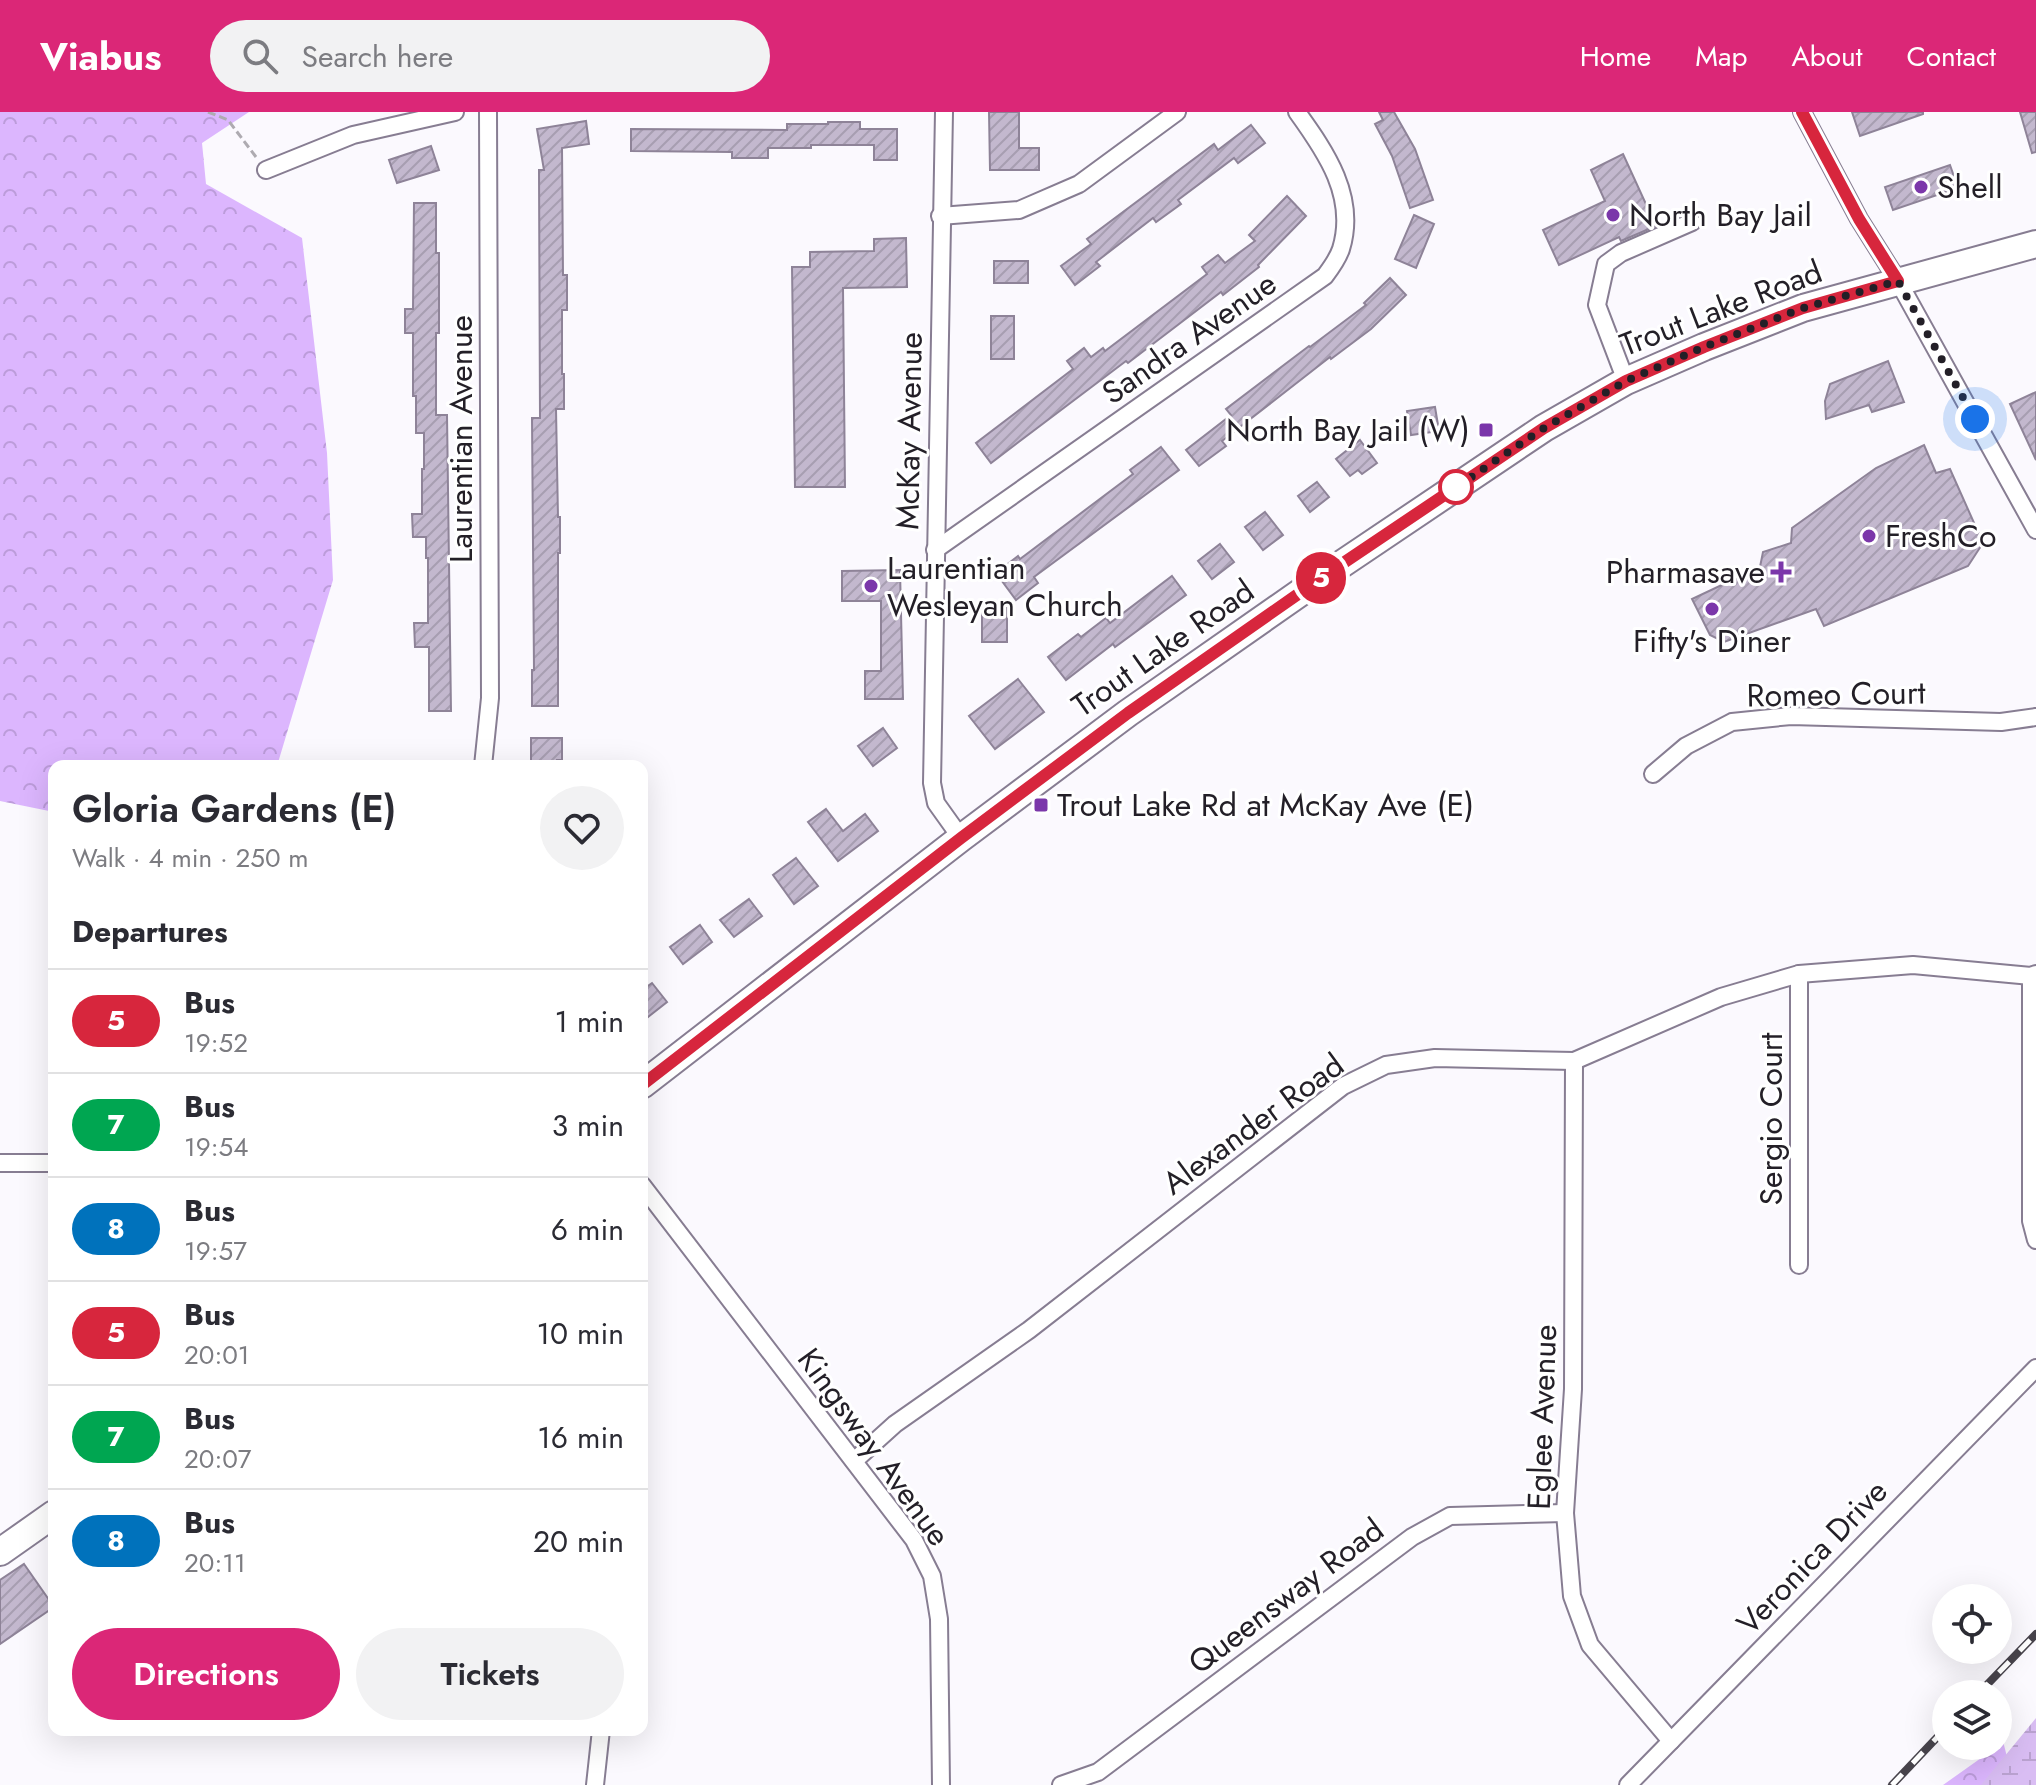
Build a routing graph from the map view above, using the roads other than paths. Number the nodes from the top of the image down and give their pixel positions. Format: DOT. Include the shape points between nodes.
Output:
graph roads {
  1 [pos="455,112"];
  2 [pos="488,112"];
  3 [pos="944,112"];
  4 [pos="1177,112"];
  5 [pos="1297,112"];
  6 [pos="1802,112"];
  7 [pos="266,170"];
  8 [pos="940,216"];
  9 [pos="1692,222"];
  10 [pos="2036,244"];
  11 [pos="1898,281"];
  12 [pos="1626,381"];
  13 [pos="2036,530"];
  14 [pos="935,550"];
  15 [pos="2036,717"];
  16 [pos="484,760"];
  17 [pos="1653,774"];
  18 [pos="961,838"];
  19 [pos="1799,974"];
  20 [pos="2033,975"];
  21 [pos="1574,1061"];
  22 [pos="648,1080"];
  23 [pos="0,1163"];
  24 [pos="48,1163"];
  25 [pos="648,1193"];
  26 [pos="2036,1240"];
  27 [pos="1799,1265"];
  28 [pos="2036,1368"];
  29 [pos="854,1461"];
  30 [pos="1565,1513"];
  31 [pos="48,1518"];
  32 [pos="0,1552"];
  33 [pos="600,1736"];
  34 [pos="1671,1741"];
  35 [pos="595,1785"];
  36 [pos="941,1785"];
  37 [pos="1061,1785"];
  38 [pos="1628,1785"];
  1 -- 7 [label="street" via="353,135"];
  2 -- 16 [label="street, Laurentian Avenue" via="490,698"];
  3 -- 8 [label="street, McKay Avenue"];
  4 -- 8 [label="street" via="1079,184 1019,210"];
  5 -- 14 [label="street, Sandra Avenue" via="1332,164 1342,193 1346,222 1341,251 1325,276"];
  6 -- 11 [label="street"];
  8 -- 14 [label="street, McKay Avenue"];
  9 -- 12 [label="street" via="1606,264 1597,305"];
  10 -- 11 [label="main road, Trout Lake Road"];
  11 -- 12 [label="main road, Trout Lake Road" via="1803,308"];
  11 -- 13 [label="street"];
  12 -- 18 [label="main road, Trout Lake Road" via="1544,428 1324,576"];
  14 -- 18 [label="street, McKay Avenue" via="932,783 936,803"];
  15 -- 17 [label="street, Romeo Court" via="2001,722 1791,716 1732,722 1686,746"];
  18 -- 22 [label="main road, Trout Lake Road"];
  19 -- 20 [label="street, Alexander Road" via="1913,965"];
  19 -- 21 [label="street, Alexander Road" via="1721,997"];
  19 -- 27 [label="street, Sergio Court"];
  20 -- 26 [label="street" via="2031,1221"];
  21 -- 29 [label="street, Alexander Road" via="1435,1058 1386,1065 1343,1086 1029,1330 895,1424"];
  21 -- 30 [label="street, Eglee Avenue" via="1573,1389"];
  23 -- 24 [label="street"];
  25 -- 29 [label="street, Kingsway Avenue"];
  28 -- 34 [label="street, Veronica Drive"];
  29 -- 36 [label="street, Kingsway Avenue" via="914,1540 932,1576 939,1619"];
  30 -- 34 [label="street, Eglee Avenue" via="1572,1596 1590,1645"];
  30 -- 37 [label="street, Queensway Road" via="1450,1516 1412,1537 1098,1772"];
  31 -- 32 [label="main road"];
  33 -- 35 [label="street"];
  34 -- 38 [label="street, Veronica Drive"];
}
